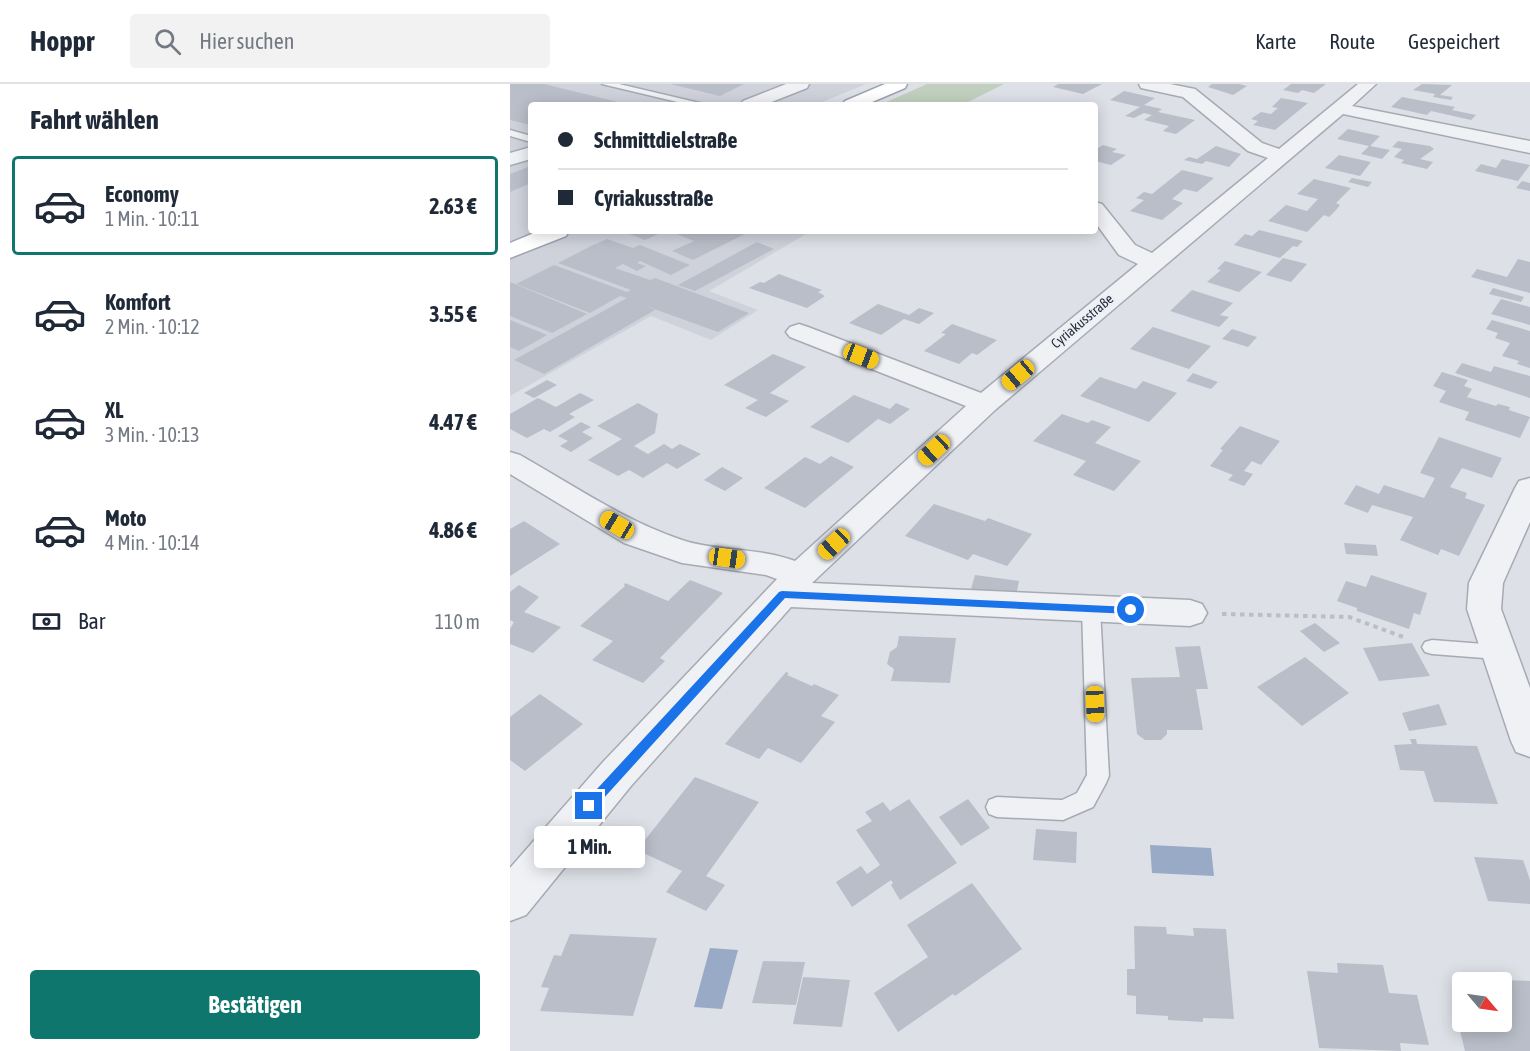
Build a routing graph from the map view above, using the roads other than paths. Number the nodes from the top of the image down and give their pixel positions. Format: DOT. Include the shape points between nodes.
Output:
graph roads {
  1 [pos="607,84"];
  2 [pos="801,84"];
  3 [pos="899,84"];
  4 [pos="1147,84"];
  5 [pos="1363,85"];
  6 [pos="674,102"];
  7 [pos="756,102"];
  8 [pos="858,102"];
  9 [pos="1339,108"];
  10 [pos="510,133"];
  11 [pos="528,138"];
  12 [pos="1530,147"];
  13 [pos="528,154"];
  14 [pos="1281,156"];
  15 [pos="510,159"];
  16 [pos="1098,212"];
  17 [pos="551,234"];
  18 [pos="511,251"];
  19 [pos="1152,262"];
  20 [pos="799,332"];
  21 [pos="985,404"];
  22 [pos="510,461"];
  23 [pos="1530,488"];
  24 [pos="791,584"];
  25 [pos="1092,609"];
  26 [pos="1190,613"];
  27 [pos="1432,647"];
  28 [pos="1497,652"];
  29 [pos="1530,741"];
  30 [pos="997,807"];
  31 [pos="510,900"];
  1 -- 6 [label="lane"];
  2 -- 7 [label="street"];
  3 -- 8 [label="main road"];
  4 -- 14 [label="street" via="1189,93 1255,147"];
  5 -- 9 [label="street, Cyriakusstraße"];
  9 -- 12 [label="street"];
  9 -- 14 [label="street, Cyriakusstraße"];
  10 -- 11 [label="lane"];
  13 -- 15 [label="street"];
  14 -- 19 [label="street, Cyriakusstraße"];
  16 -- 19 [label="street" via="1127,250"];
  17 -- 18 [label="main road"];
  19 -- 21 [label="street, Cyriakusstraße"];
  20 -- 21 [label="street"];
  21 -- 24 [label="street, Cyriakusstraße"];
  22 -- 24 [label="street" via="635,535 682,552 771,564"];
  23 -- 28 [label="street" via="1486,583 1484,609"];
  24 -- 25 [label="street"];
  24 -- 31 [label="street, Cyriakusstraße" via="617,774"];
  25 -- 26 [label="street"];
  25 -- 30 [label="lane" via="1098,776 1085,800 1063,810"];
  27 -- 28 [label="lane"];
  28 -- 29 [label="street"];
}
